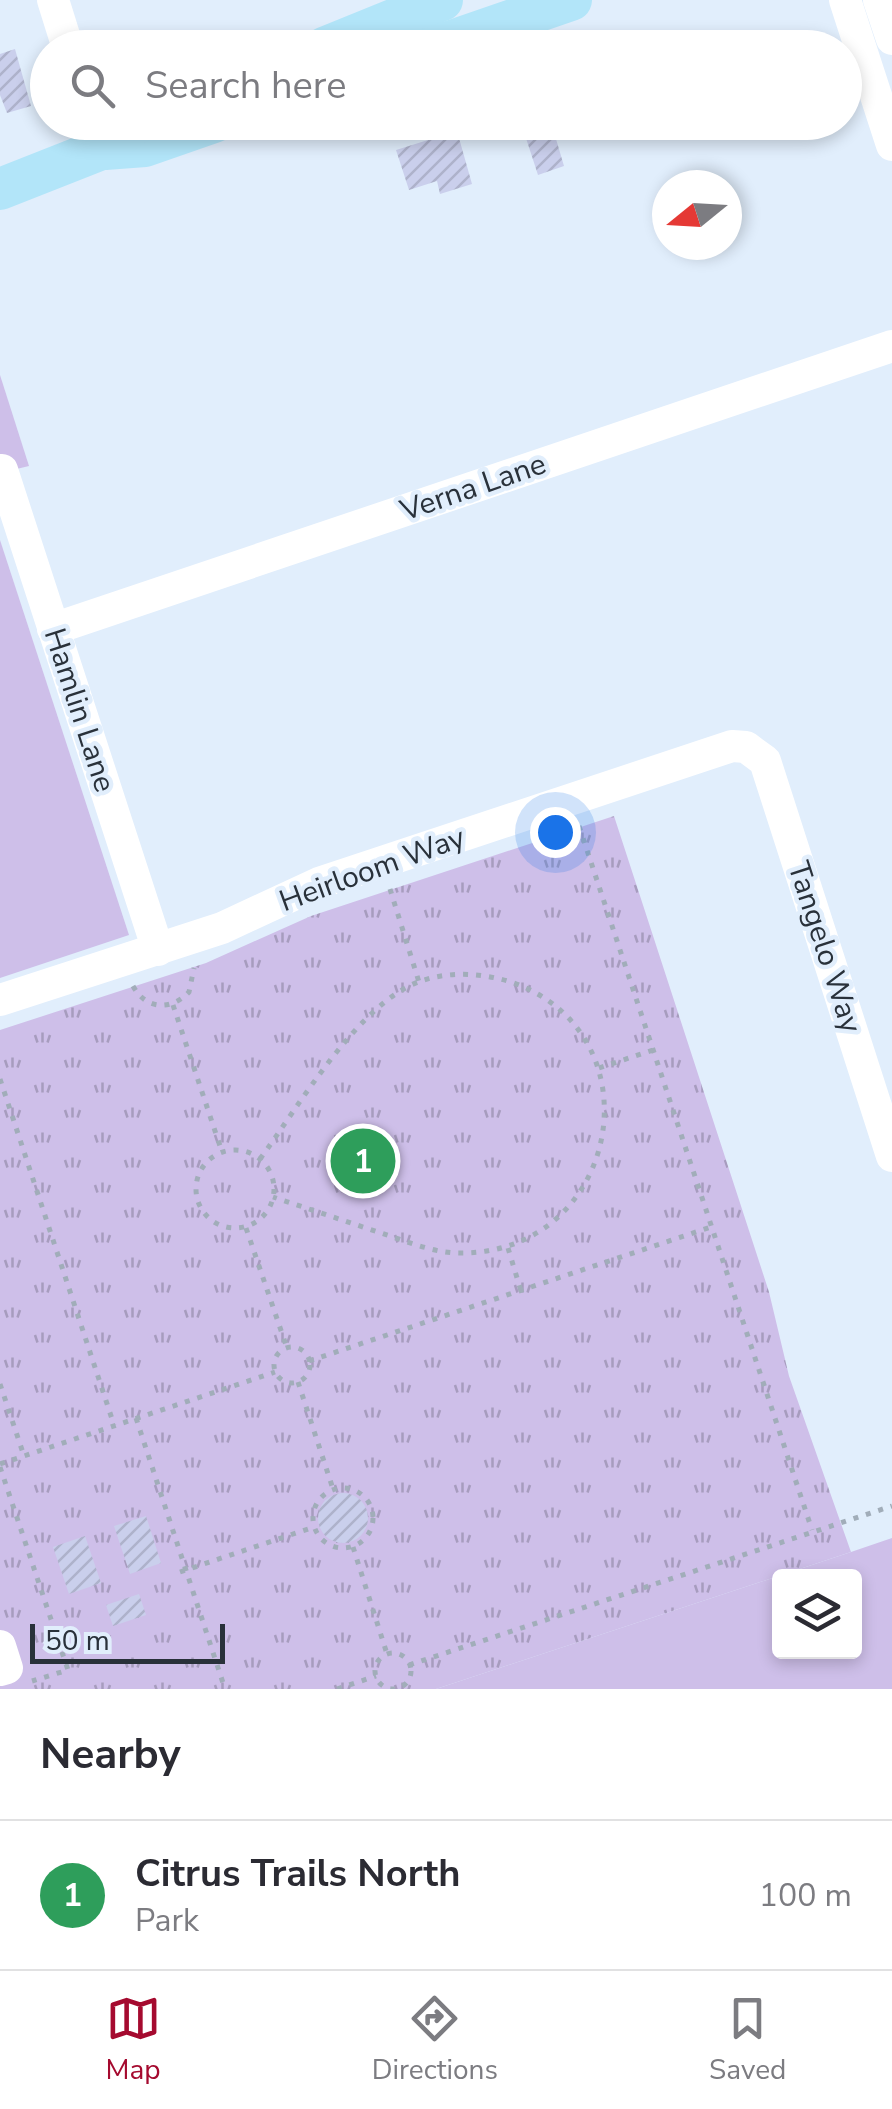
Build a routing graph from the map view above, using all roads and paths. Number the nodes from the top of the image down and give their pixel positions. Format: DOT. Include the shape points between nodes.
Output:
graph roads {
  1 [pos="442,0"];
  2 [pos="572,0"];
  3 [pos="845,0"];
  4 [pos="879,0"];
  5 [pos="57,1"];
  6 [pos="400,8"];
  7 [pos="64,30"];
  8 [pos="358,30"];
  9 [pos="484,30"];
  10 [pos="855,30"];
  11 [pos="892,39"];
  12 [pos="862,53"];
  13 [pos="88,140"];
  14 [pos="115,140"];
  15 [pos="162,140"];
  16 [pos="892,146"];
  17 [pos="0,189"];
  18 [pos="892,346"];
  19 [pos="2,470"];
  20 [pos="54,629"];
  21 [pos="746,746"];
  22 [pos="578,824"];
  23 [pos="389,886"];
  24 [pos="158,950"];
  25 [pos="192,963"];
  26 [pos="419,982"];
  27 [pos="132,983"];
  28 [pos="0,1000"];
  29 [pos="173,1005"];
  30 [pos="653,1050"];
  31 [pos="598,1069"];
  32 [pos="0,1078"];
  33 [pos="222,1152"];
  34 [pos="892,1156"];
  35 [pos="260,1159"];
  36 [pos="273,1197"];
  37 [pos="246,1226"];
  38 [pos="711,1227"];
  39 [pos="508,1248"];
  40 [pos="521,1290"];
  41 [pos="286,1348"];
  42 [pos="309,1360"];
  43 [pos="275,1372"];
  44 [pos="298,1382"];
  45 [pos="0,1384"];
  46 [pos="136,1418"];
  47 [pos="114,1426"];
  48 [pos="24,1456"];
  49 [pos="0,1465"];
  50 [pos="333,1489"];
  51 [pos="892,1506"];
  52 [pos="314,1527"];
  53 [pos="812,1530"];
  54 [pos="352,1547"];
  55 [pos="183,1570"];
  56 [pos="58,1610"];
  57 [pos="49,1614"];
  58 [pos="0,1646"];
  59 [pos="387,1654"];
  60 [pos="410,1665"];
  61 [pos="376,1676"];
  62 [pos="10,1677"];
  63 [pos="226,1689"];
  64 [pos="337,1689"];
  1 -- 6 [label="main road"];
  2 -- 9 [label="main road"];
  3 -- 10 [label="street"];
  4 -- 11 [label="street"];
  5 -- 7 [label="street"];
  6 -- 8 [label="main road"];
  12 -- 16 [label="street"];
  13 -- 17 [label="main road"];
  14 -- 15 [label="main road" via="145,146"];
  18 -- 20 [label="street, Verna Lane"];
  19 -- 20 [label="street, Hamlin Lane"];
  20 -- 24 [label="street, Hamlin Lane"];
  21 -- 24 [label="street, Heirloom Way" via="319,883"];
  21 -- 34 [label="street, Tangelo Way" via="764,761"];
  22 -- 30 [label="path"];
  23 -- 26 [label="path"];
  24 -- 28 [label="street, Heirloom Way"];
  25 -- 29 [label="path" via="189,992"];
  26 -- 31 [label="path" via="455,974 492,976 527,988 558,1008"];
  26 -- 35 [label="path" via="378,1005"];
  27 -- 29 [label="path" via="153,1004"];
  29 -- 33 [label="path"];
  30 -- 31 [label="path"];
  30 -- 38 [label="path"];
  31 -- 39 [label="path" via="606,1105 591,1178 570,1208"];
  32 -- 47 [label="path"];
  33 -- 35 [label="path" via="242,1150"];
  33 -- 37 [label="path" via="196,1180 200,1207 219,1225"];
  35 -- 36 [label="path" via="272,1177"];
  36 -- 37 [label="path" via="264,1215"];
  36 -- 39 [label="path" via="460,1254"];
  37 -- 41 [label="path"];
  38 -- 40 [label="path"];
  38 -- 53 [label="path"];
  39 -- 40 [label="path"];
  40 -- 42 [label="path"];
  41 -- 42 [label="path"];
  41 -- 43 [label="path" via="277,1355"];
  42 -- 44 [label="path"];
  43 -- 44 [label="path" via="287,1383"];
  43 -- 46 [label="path"];
  44 -- 50 [label="path"];
  45 -- 48 [label="path"];
  46 -- 47 [label="path"];
  46 -- 55 [label="path"];
  47 -- 48 [label="path"];
  48 -- 49 [label="path"];
  49 -- 57 [label="path"];
  50 -- 52 [label="path" via="318,1500"];
  50 -- 54 [label="path" via="360,1492 372,1508 368,1536"];
  51 -- 53 [label="path"];
  52 -- 54 [label="path" via="334,1547"];
  52 -- 55 [label="path"];
  53 -- 60 [label="path"];
  54 -- 59 [label="path"];
  55 -- 63 [label="path"];
  56 -- 57 [label="path"];
  57 -- 62 [label="path" via="68,1670"];
  58 -- 62 [label="street"];
  59 -- 60 [label="path" via="403,1656"];
  59 -- 61 [label="path"];
  60 -- 61 [label="path" via="410,1676 398,1688 387,1688"];
  61 -- 64 [label="path"];
}
